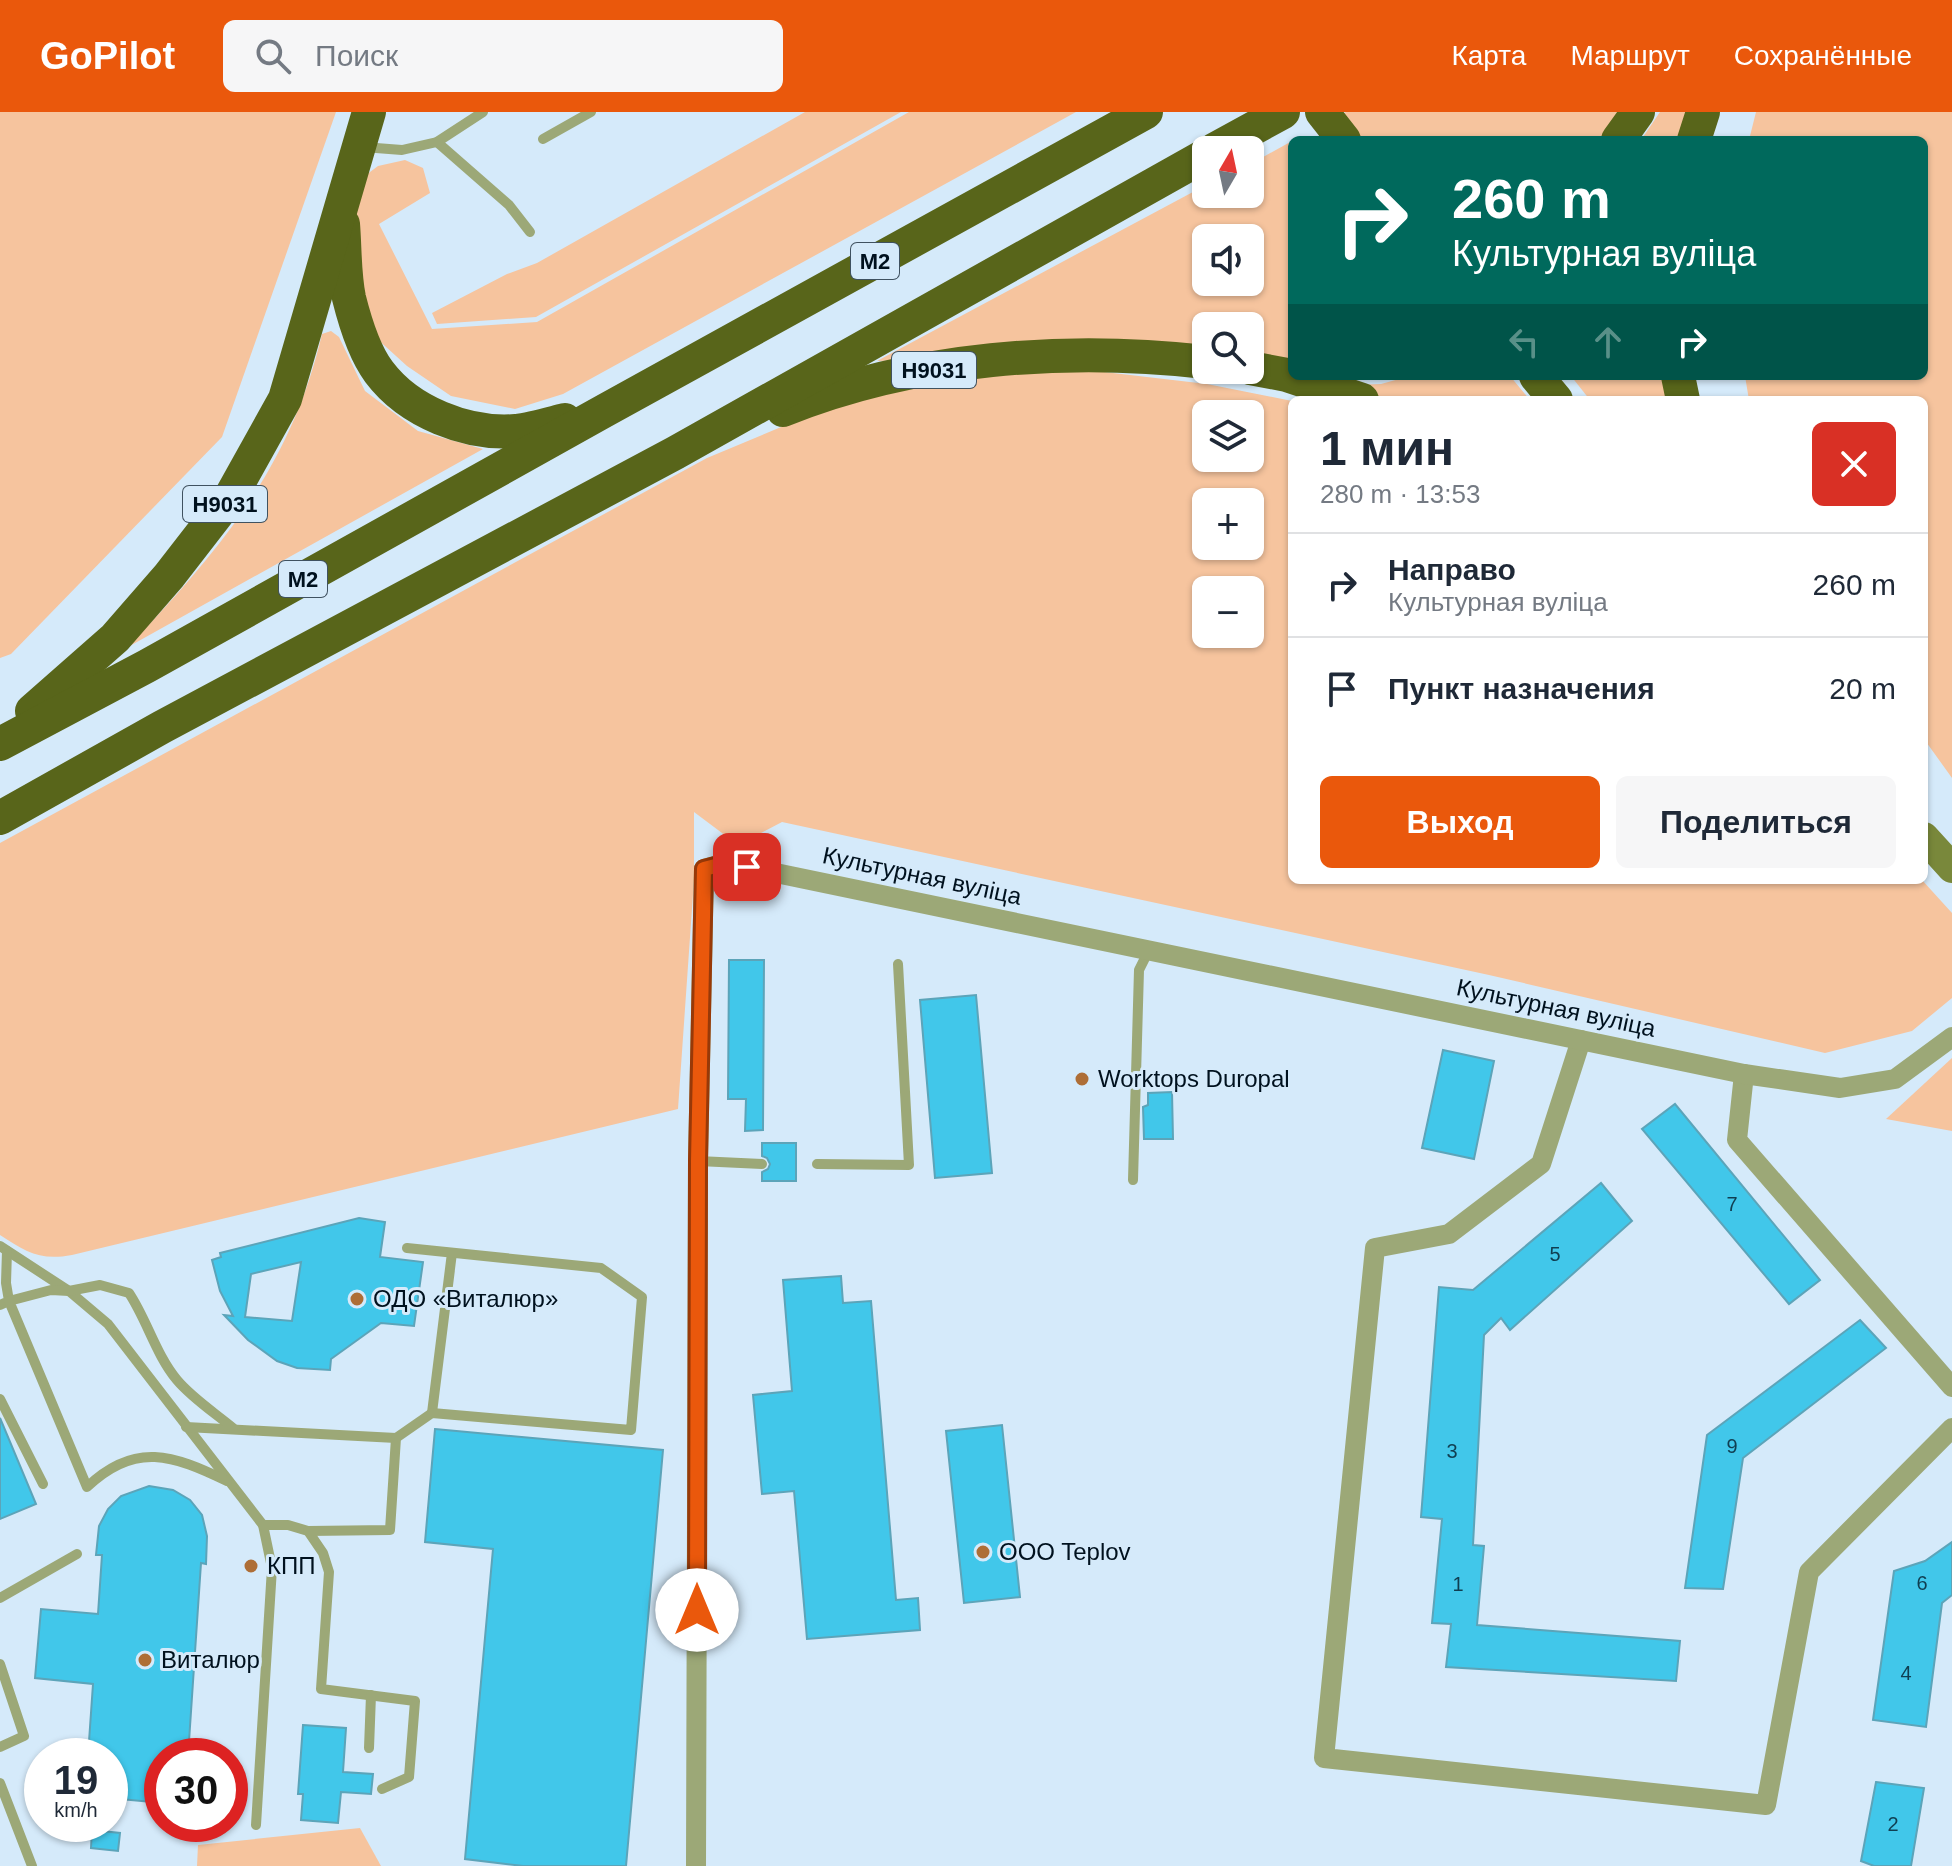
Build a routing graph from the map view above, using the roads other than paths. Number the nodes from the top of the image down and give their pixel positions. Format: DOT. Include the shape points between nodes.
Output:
graph roads {
  1 [pos="369,112"];
  2 [pos="591,112"];
  3 [pos="1146,112"];
  4 [pos="1283,112"];
  5 [pos="1322,112"];
  6 [pos="1638,112"];
  7 [pos="1703,112"];
  8 [pos="476,114"];
  9 [pos="1239,136"];
  10 [pos="1341,136"];
  11 [pos="1621,136"];
  12 [pos="1695,136"];
  13 [pos="543,139"];
  14 [pos="437,142"];
  15 [pos="359,146"];
  16 [pos="1192,163"];
  17 [pos="341,204"];
  18 [pos="530,232"];
  19 [pos="1192,361"];
  20 [pos="1264,371"];
  21 [pos="1288,375"];
  22 [pos="1304,380"];
  23 [pos="1539,380"];
  24 [pos="1350,396"];
  25 [pos="1553,396"];
  26 [pos="604,411"];
  27 [pos="675,453"];
  28 [pos="0,736"];
  29 [pos="0,744"];
  30 [pos="0,818"];
  31 [pos="1928,841"];
  32 [pos="1952,868"];
  33 [pos="1149,950"];
  34 [pos="898,964"];
  35 [pos="1952,1037"];
  36 [pos="1581,1040"];
  37 [pos="1744,1074"];
  38 [pos="698,1161"];
  39 [pos="762,1164"];
  40 [pos="817,1164"];
  41 [pos="1133,1180"];
  42 [pos="407,1248"];
  43 [pos="4,1249"];
  44 [pos="452,1253"];
  45 [pos="69,1291"];
  46 [pos="4,1303"];
  47 [pos="1952,1387"];
  48 [pos="0,1399"];
  49 [pos="432,1413"];
  50 [pos="186,1427"];
  51 [pos="233,1428"];
  52 [pos="1952,1428"];
  53 [pos="396,1438"];
  54 [pos="233,1483"];
  55 [pos="43,1484"];
  56 [pos="263,1525"];
  57 [pos="308,1531"];
  58 [pos="77,1554"];
  59 [pos="0,1598"];
  60 [pos="0,1664"];
  61 [pos="371,1695"];
  62 [pos="0,1747"];
  63 [pos="369,1748"];
  64 [pos="0,1783"];
  65 [pos="382,1789"];
  66 [pos="256,1825"];
  67 [pos="32,1866"];
  68 [pos="696,1866"];
  1 -- 15 [label="highway, Н9031"];
  2 -- 13 [label="lane"];
  3 -- 26 [label="highway, М2"];
  4 -- 9 [label="highway"];
  5 -- 10 [label="highway"];
  6 -- 11 [label="highway"];
  7 -- 12 [label="highway"];
  8 -- 14 [label="lane"];
  14 -- 15 [label="lane" via="402,150"];
  14 -- 18 [label="lane" via="509,205"];
  15 -- 17 [label="highway, Н9031"];
  16 -- 27 [label="highway"];
  17 -- 26 [label="highway, Н9031" via="348,295 359,332 379,371 400,393 423,411 471,429 515,431"];
  17 -- 28 [label="highway, Н9031" via="285,399 231,496 115,638"];
  19 -- 27 [label="highway, Н9031" via="1077,355 964,364 855,386"];
  20 -- 21 [label="highway"];
  22 -- 24 [label="highway"];
  23 -- 25 [label="highway"];
  26 -- 29 [label="highway, М2"];
  27 -- 30 [label="highway"];
  31 -- 32 [label="main road"];
  33 -- 36 [label="street, Культурная вуліца"];
  33 -- 38 [label="street, Культурная вуліца" via="747,867 723,864 704,869"];
  33 -- 41 [label="lane" via="1139,970"];
  34 -- 40 [label="lane" via="909,1165"];
  35 -- 37 [label="street, Культурная вуліца" via="1895,1079 1840,1088"];
  36 -- 37 [label="street, Культурная вуліца"];
  36 -- 52 [label="street" via="1541,1164 1449,1234 1375,1248 1324,1758 1766,1805 1809,1572"];
  37 -- 47 [label="street" via="1737,1140"];
  38 -- 39 [label="lane"];
  38 -- 68 [label="street, Культурная вуліца"];
  42 -- 44 [label="lane"];
  43 -- 45 [label="lane"];
  43 -- 46 [label="lane"];
  44 -- 49 [label="lane"];
  44 -- 49 [label="lane" via="601,1268 642,1297 631,1430"];
  45 -- 46 [label="lane" via="51,1290"];
  45 -- 50 [label="lane" via="108,1324"];
  45 -- 51 [label="lane" via="100,1285 129,1293 176,1379"];
  46 -- 54 [label="lane" via="87,1487 125,1460 155,1455 178,1459"];
  48 -- 55 [label="lane"];
  49 -- 53 [label="lane"];
  50 -- 51 [label="lane"];
  50 -- 54 [label="lane"];
  51 -- 53 [label="lane"];
  53 -- 57 [label="lane" via="390,1530"];
  54 -- 56 [label="lane"];
  56 -- 57 [label="lane"];
  56 -- 66 [label="lane" via="272,1568"];
  57 -- 61 [label="lane" via="329,1572 321,1689"];
  58 -- 59 [label="lane"];
  60 -- 62 [label="lane" via="24,1736"];
  61 -- 63 [label="lane"];
  61 -- 65 [label="lane" via="415,1701 409,1777"];
  64 -- 67 [label="lane"];
}
